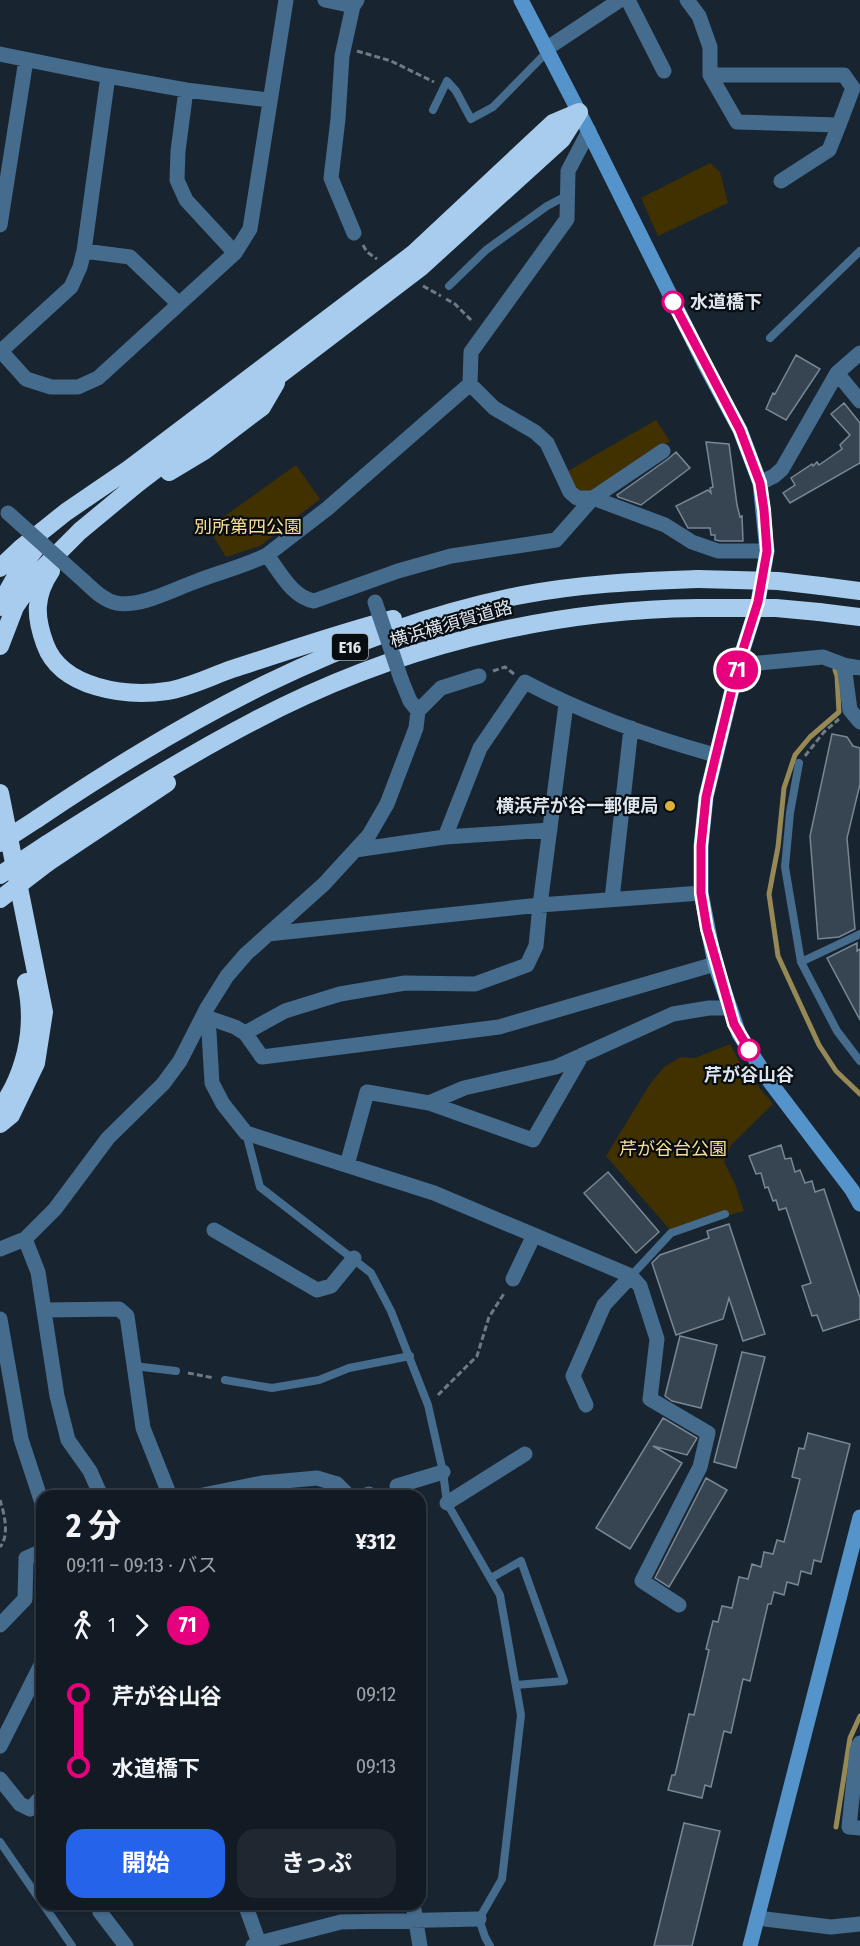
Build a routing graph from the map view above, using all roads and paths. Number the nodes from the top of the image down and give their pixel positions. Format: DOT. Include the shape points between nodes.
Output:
graph roads {
  1 [pos="286,0"];
  2 [pos="326,0"];
  3 [pos="520,0"];
  4 [pos="620,0"];
  5 [pos="687,0"];
  6 [pos="355,3"];
  7 [pos="0,38"];
  8 [pos="546,50"];
  9 [pos="368,53"];
  10 [pos="1,54"];
  11 [pos="26,60"];
  12 [pos="664,71"];
  13 [pos="710,75"];
  14 [pos="108,76"];
  15 [pos="428,79"];
  16 [pos="186,90"];
  17 [pos="269,100"];
  18 [pos="433,110"];
  19 [pos="579,111"];
  20 [pos="839,125"];
  21 [pos="589,131"];
  22 [pos="781,181"];
  23 [pos="568,195"];
  24 [pos="0,225"];
  25 [pos="354,233"];
  26 [pos="84,251"];
  27 [pos="860,251"];
  28 [pos="235,253"];
  29 [pos="381,262"];
  30 [pos="418,284"];
  31 [pos="449,286"];
  32 [pos="179,304"];
  33 [pos="485,333"];
  34 [pos="770,338"];
  35 [pos="0,351"];
  36 [pos="860,353"];
  37 [pos="276,368"];
  38 [pos="837,373"];
  39 [pos="470,384"];
  40 [pos="860,401"];
  41 [pos="663,451"];
  42 [pos="760,483"];
  43 [pos="593,498"];
  44 [pos="4,510"];
  45 [pos="66,513"];
  46 [pos="80,531"];
  47 [pos="767,551"];
  48 [pos="267,555"];
  49 [pos="0,568"];
  50 [pos="368,582"];
  51 [pos="860,591"];
  52 [pos="0,607"];
  53 [pos="471,607"];
  54 [pos="860,617"];
  55 [pos="0,645"];
  56 [pos="844,664"];
  57 [pos="738,665"];
  58 [pos="860,668"];
  59 [pos="478,675"];
  60 [pos="525,682"];
  61 [pos="311,693"];
  62 [pos="566,704"];
  63 [pos="418,711"];
  64 [pos="855,716"];
  65 [pos="631,728"];
  66 [pos="716,755"];
  67 [pos="799,763"];
  68 [pos="0,793"];
  69 [pos="550,831"];
  70 [pos="445,837"];
  71 [pos="0,843"];
  72 [pos="355,850"];
  73 [pos="0,858"];
  74 [pos="0,875"];
  75 [pos="701,893"];
  76 [pos="0,899"];
  77 [pos="612,899"];
  78 [pos="540,906"];
  79 [pos="268,934"];
  80 [pos="860,934"];
  81 [pos="801,962"];
  82 [pos="716,964"];
  83 [pos="729,1008"];
  84 [pos="203,1016"];
  85 [pos="245,1033"];
  86 [pos="582,1055"];
  87 [pos="860,1061"];
  88 [pos="429,1103"];
  89 [pos="0,1107"];
  90 [pos="0,1124"];
  91 [pos="246,1133"];
  92 [pos="347,1165"];
  93 [pos="860,1204"];
  94 [pos="725,1214"];
  95 [pos="214,1230"];
  96 [pos="534,1235"];
  97 [pos="25,1239"];
  98 [pos="0,1249"];
  99 [pos="354,1258"];
  100 [pos="631,1276"];
  101 [pos="513,1280"];
  102 [pos="44,1310"];
  103 [pos="0,1318"];
  104 [pos="410,1356"];
  105 [pos="134,1366"];
  106 [pos="176,1371"];
  107 [pos="225,1380"];
  108 [pos="428,1405"];
  109 [pos="586,1405"];
  110 [pos="525,1454"];
  111 [pos="443,1472"];
  112 [pos="397,1486"];
  113 [pos="265,1489"];
  114 [pos="38,1490"];
  115 [pos="98,1490"];
  116 [pos="168,1490"];
  117 [pos="343,1490"];
  118 [pos="0,1500"];
  119 [pos="447,1503"];
  120 [pos="860,1517"];
  121 [pos="0,1547"];
  122 [pos="36,1554"];
  123 [pos="491,1578"];
  124 [pos="679,1605"];
  125 [pos="0,1625"];
  126 [pos="36,1675"];
  127 [pos="516,1685"];
  128 [pos="860,1743"];
  129 [pos="0,1746"];
  130 [pos="858,1761"];
  131 [pos="0,1779"];
  132 [pos="36,1802"];
  133 [pos="860,1828"];
  134 [pos="0,1842"];
  135 [pos="36,1894"];
  136 [pos="47,1910"];
  137 [pos="100,1910"];
  138 [pos="246,1910"];
  139 [pos="414,1910"];
  140 [pos="757,1918"];
  141 [pos="479,1919"];
  142 [pos="417,1921"];
  143 [pos="860,1924"];
  144 [pos="256,1944"];
  145 [pos="72,1946"];
  146 [pos="126,1946"];
  147 [pos="420,1946"];
  148 [pos="490,1946"];
  149 [pos="750,1946"];
  1 -- 17 [label="street"];
  2 -- 6 [label="street"];
  3 -- 8 [label="street"];
  4 -- 8 [label="street"];
  4 -- 12 [label="street"];
  5 -- 13 [label="street" via="699,15 710,47"];
  6 -- 25 [label="street" via="342,56 331,178"];
  7 -- 10 [label="street"];
  8 -- 18 [label="lane" via="493,107 471,119 447,81"];
  8 -- 19 [label="street"];
  9 -- 15 [label="path"];
  10 -- 11 [label="street"];
  11 -- 14 [label="street"];
  11 -- 24 [label="street"];
  13 -- 20 [label="street" via="738,122"];
  13 -- 20 [label="street" via="844,75 853,88"];
  14 -- 16 [label="street"];
  14 -- 26 [label="street"];
  16 -- 17 [label="street"];
  16 -- 28 [label="street" via="177,180 186,200"];
  17 -- 28 [label="street" via="250,229"];
  19 -- 21 [label="street"];
  19 -- 37 [label="highway" via="562,139 421,267"];
  20 -- 22 [label="street" via="829,150"];
  21 -- 23 [label="street" via="568,171"];
  21 -- 42 [label="street" via="740,430"];
  23 -- 31 [label="lane" via="486,250"];
  23 -- 33 [label="street" via="567,219"];
  25 -- 29 [label="path" via="367,252"];
  26 -- 32 [label="street" via="130,257"];
  26 -- 35 [label="street" via="70,287"];
  27 -- 34 [label="lane"];
  28 -- 32 [label="street"];
  30 -- 33 [label="path" via="455,304"];
  32 -- 35 [label="street" via="98,378 78,387 51,387 26,379"];
  33 -- 39 [label="street" via="471,352"];
  36 -- 38 [label="street"];
  37 -- 45 [label="highway" via="176,418"];
  37 -- 46 [label="highway"];
  38 -- 40 [label="street"];
  38 -- 42 [label="street" via="782,469"];
  39 -- 43 [label="street" via="494,408 547,443 570,492 577,498"];
  39 -- 48 [label="street" via="328,508"];
  41 -- 43 [label="street"];
  42 -- 47 [label="street"];
  43 -- 47 [label="street" via="718,550"];
  43 -- 50 [label="street" via="556,540 452,556"];
  44 -- 48 [label="street, bridge" via="100,596 116,603 153,597"];
  45 -- 49 [label="highway"];
  45 -- 52 [label="highway" via="27,559"];
  46 -- 53 [label="highway" via="38,598 38,626 46,649 65,672 95,687 131,692 168,691 391,620"];
  46 -- 55 [label="highway" via="39,572 15,607"];
  47 -- 57 [label="street" via="758,602"];
  48 -- 50 [label="street" via="304,599 314,601"];
  50 -- 63 [label="street, bridge" via="401,679"];
  51 -- 53 [label="highway, 横浜横須賀道路 / E16, bridge" via="778,581 698,579 581,586"];
  53 -- 71 [label="highway, 横浜横須賀道路 / E16, bridge" via="355,645 241,696 165,737"];
  54 -- 61 [label="highway, 横浜横須賀道路 / E16, bridge" via="776,609 698,608 649,609 534,622 424,651"];
  56 -- 57 [label="street" via="823,657"];
  56 -- 58 [label="street"];
  56 -- 64 [label="street"];
  57 -- 66 [label="street"];
  59 -- 60 [label="path" via="505,667"];
  59 -- 63 [label="street" via="441,688"];
  60 -- 62 [label="street"];
  60 -- 70 [label="street" via="480,748"];
  61 -- 74 [label="highway, 横浜横須賀道路 / E16, bridge" via="183,760"];
  61 -- 76 [label="highway, bridge" via="47,863"];
  62 -- 65 [label="street"];
  62 -- 69 [label="street"];
  63 -- 72 [label="street" via="416,728 387,804"];
  64 -- 67 [label="path" via="824,732"];
  65 -- 66 [label="street"];
  65 -- 77 [label="street"];
  66 -- 75 [label="street" via="706,797"];
  67 -- 81 [label="lane" via="785,867"];
  68 -- 90 [label="highway" via="44,1012 36,1063 11,1115"];
  69 -- 70 [label="street"];
  69 -- 78 [label="street"];
  70 -- 72 [label="street"];
  72 -- 79 [label="street"];
  73 -- 89 [label="highway" via="30,999 28,1046 19,1076"];
  75 -- 77 [label="street"];
  75 -- 82 [label="street"];
  77 -- 78 [label="street"];
  78 -- 79 [label="street"];
  78 -- 85 [label="street" via="536,946 527,965 475,984 405,982 340,994 285,1011"];
  79 -- 84 [label="street" via="226,976"];
  80 -- 81 [label="lane"];
  81 -- 87 [label="lane" via="837,1031"];
  82 -- 83 [label="street"];
  82 -- 85 [label="street" via="499,1027 262,1057"];
  83 -- 86 [label="street" via="673,1014"];
  83 -- 93 [label="street" via="739,1035 770,1082"];
  84 -- 85 [label="street"];
  84 -- 91 [label="street" via="209,1032 212,1083"];
  84 -- 97 [label="street" via="180,1061 162,1084 108,1138 55,1209"];
  86 -- 88 [label="street" via="556,1067 464,1088"];
  86 -- 88 [label="street" via="533,1140"];
  88 -- 92 [label="street" via="366,1092"];
  91 -- 92 [label="street"];
  91 -- 99 [label="lane" via="260,1187"];
  92 -- 96 [label="street" via="434,1192"];
  94 -- 100 [label="lane" via="670,1233"];
  95 -- 99 [label="street" via="317,1290 331,1286"];
  96 -- 100 [label="street"];
  96 -- 101 [label="street"];
  97 -- 98 [label="street"];
  97 -- 102 [label="street" via="38,1272"];
  99 -- 104 [label="lane" via="371,1273"];
  100 -- 109 [label="street" via="604,1305 573,1376"];
  100 -- 124 [label="street" via="640,1286 657,1339 650,1399 708,1433 700,1467 642,1581"];
  101 -- 108 [label="path" via="489,1317 477,1356"];
  102 -- 105 [label="street" via="119,1309 127,1316"];
  102 -- 115 [label="street" via="68,1440"];
  103 -- 114 [label="street" via="21,1439"];
  104 -- 107 [label="lane" via="272,1388"];
  104 -- 108 [label="lane"];
  105 -- 106 [label="lane"];
  105 -- 116 [label="street" via="143,1428"];
  106 -- 107 [label="path"];
  108 -- 111 [label="lane"];
  110 -- 119 [label="street"];
  111 -- 112 [label="street"];
  111 -- 119 [label="lane"];
  113 -- 117 [label="street" via="317,1478"];
  118 -- 121 [label="path" via="6,1532"];
  119 -- 123 [label="lane"];
  120 -- 140 [label="street"];
  122 -- 125 [label="street" via="26,1558 25,1599"];
  123 -- 127 [label="lane" via="500,1595"];
  123 -- 127 [label="lane" via="521,1561 564,1681"];
  126 -- 129 [label="street"];
  127 -- 141 [label="lane" via="521,1715 502,1879"];
  128 -- 130 [label="street"];
  130 -- 133 [label="street" via="849,1827"];
  131 -- 132 [label="street" via="20,1804 30,1809"];
  134 -- 135 [label="lane"];
  136 -- 145 [label="lane"];
  137 -- 146 [label="street"];
  138 -- 144 [label="street"];
  139 -- 142 [label="street"];
  140 -- 143 [label="street" via="831,1927"];
  140 -- 149 [label="street"];
  141 -- 142 [label="street"];
  141 -- 148 [label="lane"];
  142 -- 144 [label="street" via="341,1922"];
  142 -- 147 [label="street"];
}
